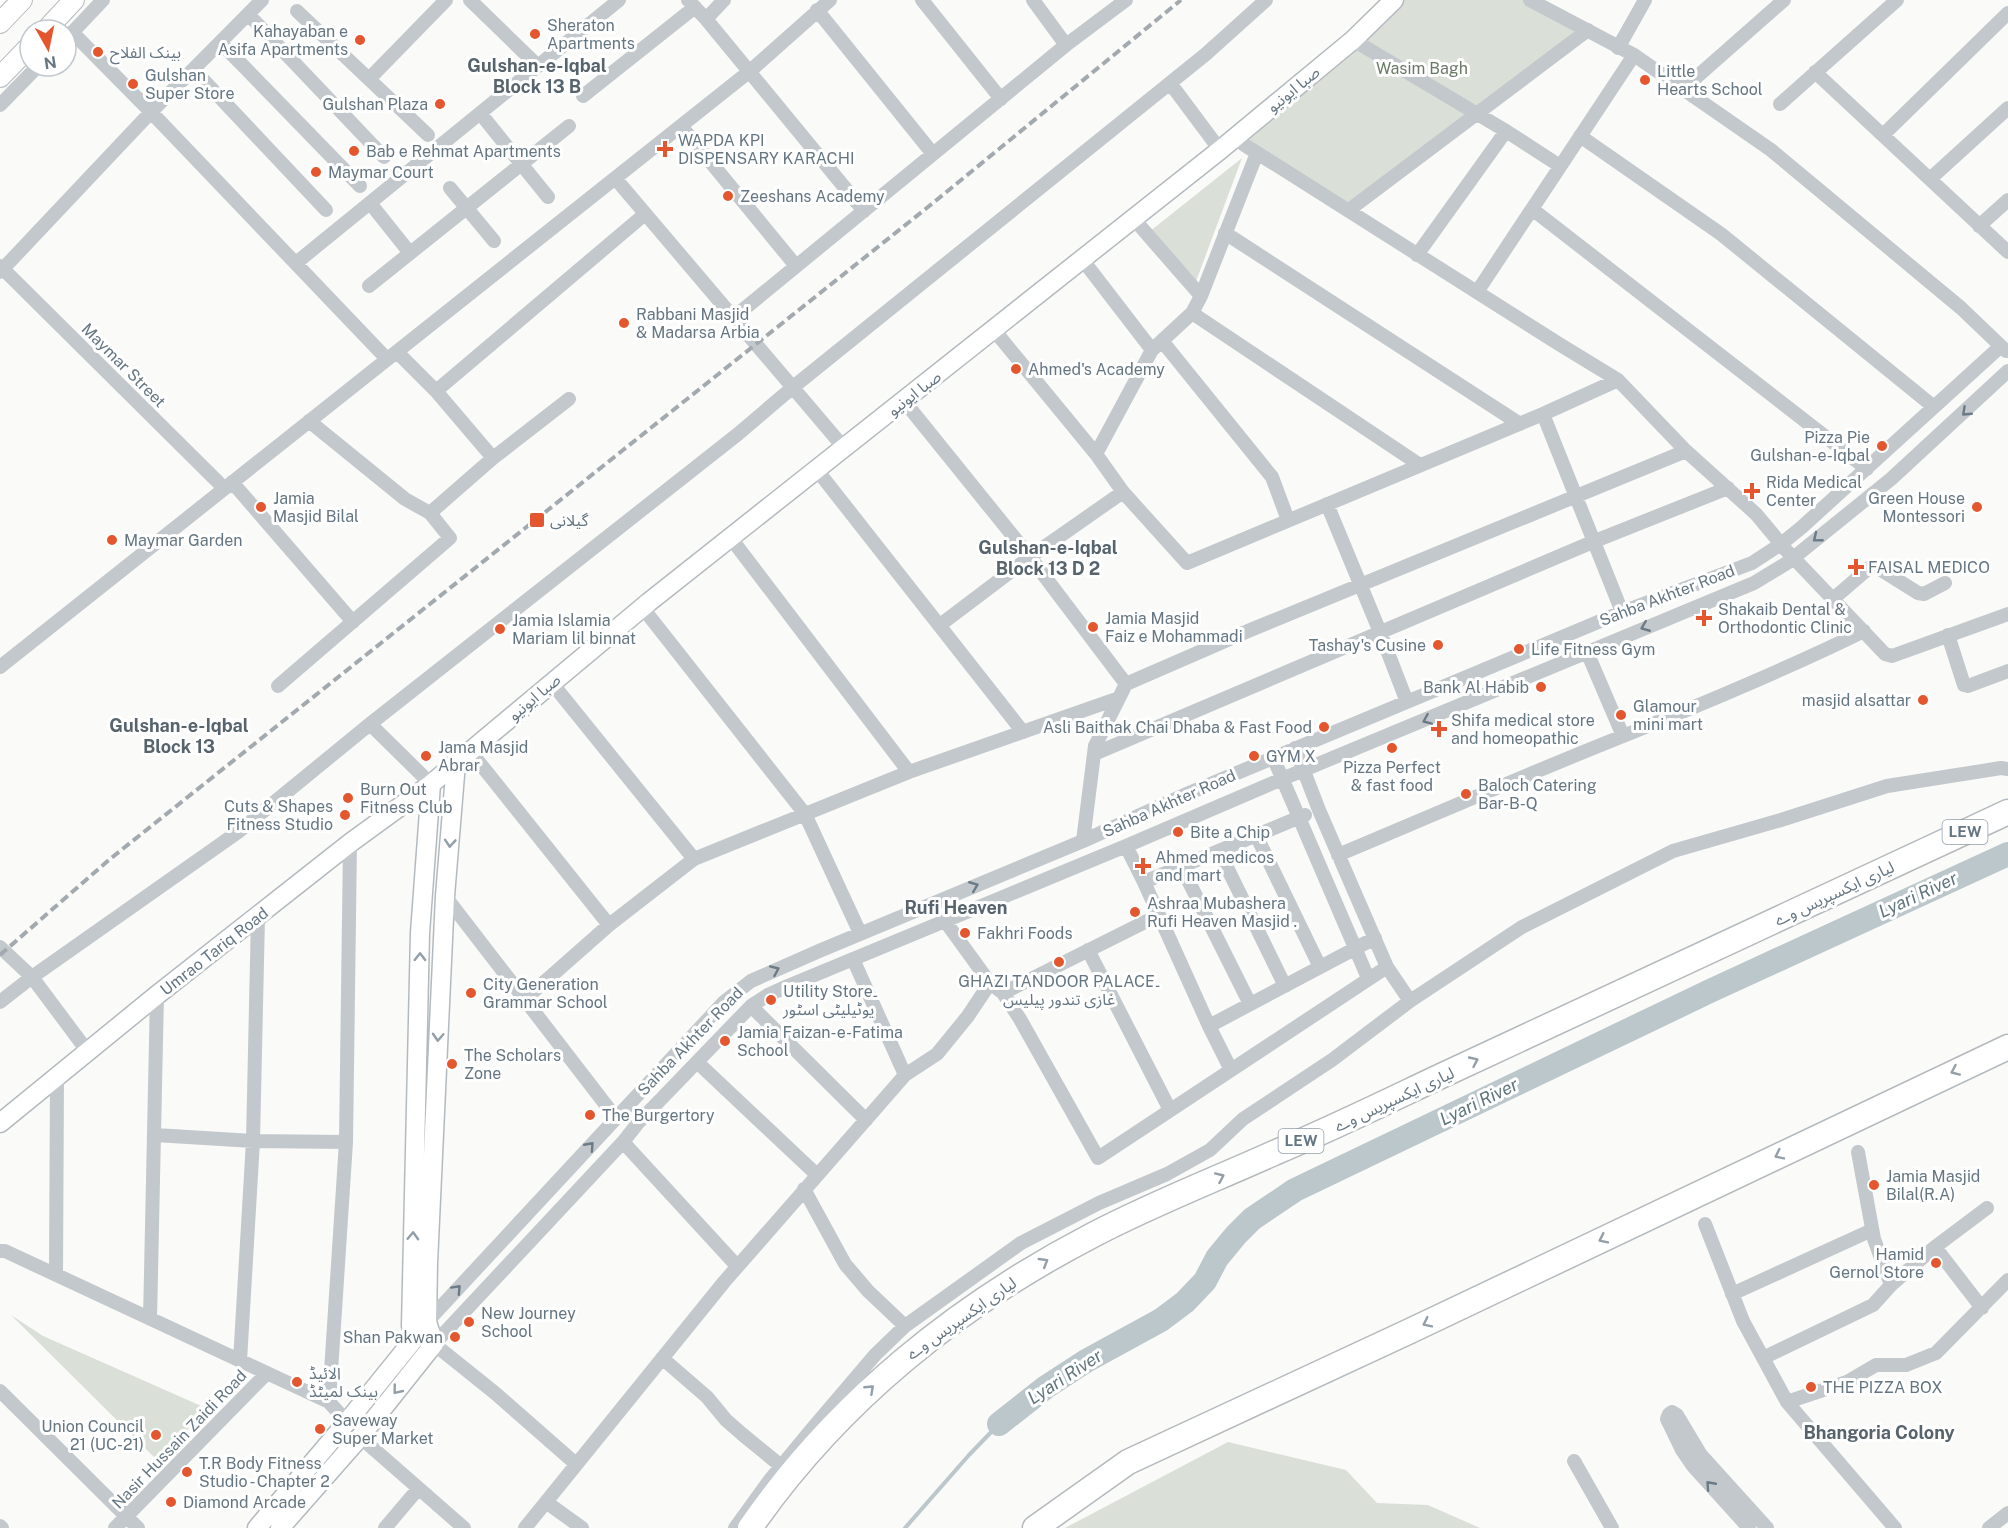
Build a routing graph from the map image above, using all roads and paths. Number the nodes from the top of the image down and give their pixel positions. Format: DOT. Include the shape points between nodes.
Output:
graph roads {
  1 [pos="22,0"];
  2 [pos="74,0"];
  3 [pos="103,0"];
  4 [pos="262,0"];
  5 [pos="446,0"];
  6 [pos="470,0"];
  7 [pos="619,0"];
  8 [pos="724,0"];
  9 [pos="830,0"];
  10 [pos="922,0"];
  11 [pos="1034,0"];
  12 [pos="1126,0"];
  13 [pos="1266,0"];
  14 [pos="1394,0"];
  15 [pos="1530,0"];
  16 [pos="1645,0"];
  17 [pos="1784,0"];
  18 [pos="1897,0"];
  19 [pos="691,3"];
  20 [pos="817,10"];
  21 [pos="297,11"];
  22 [pos="2008,13"];
  23 [pos="248,14"];
  24 [pos="57,18"];
  25 [pos="706,19"];
  26 [pos="0,23"];
  27 [pos="78,26"];
  28 [pos="1588,30"];
  29 [pos="1353,40"];
  30 [pos="220,42"];
  31 [pos="78,43"];
  32 [pos="1066,45"];
  33 [pos="1618,48"];
  34 [pos="1634,55"];
  35 [pos="18,59"];
  36 [pos="538,66"];
  37 [pos="194,69"];
  38 [pos="750,71"];
  39 [pos="1815,72"];
  40 [pos="0,76"];
  41 [pos="26,78"];
  42 [pos="369,79"];
  43 [pos="1170,82"];
  44 [pos="1683,89"];
  45 [pos="583,96"];
  46 [pos="1001,99"];
  47 [pos="1780,104"];
  48 [pos="0,105"];
  49 [pos="2008,108"];
  50 [pos="151,112"];
  51 [pos="480,113"];
  52 [pos="1477,113"];
  53 [pos="569,126"];
  54 [pos="681,126"];
  55 [pos="1506,130"];
  56 [pos="428,135"];
  57 [pos="1883,135"];
  58 [pos="1236,136"];
  59 [pos="1580,136"];
  60 [pos="1220,150"];
  61 [pos="1257,153"];
  62 [pos="933,154"];
  63 [pos="384,157"];
  64 [pos="521,164"];
  65 [pos="1560,166"];
  66 [pos="615,178"];
  67 [pos="1929,179"];
  68 [pos="360,186"];
  69 [pos="450,188"];
  70 [pos="548,196"];
  71 [pos="2008,200"];
  72 [pos="370,202"];
  73 [pos="467,208"];
  74 [pos="1532,209"];
  75 [pos="326,210"];
  76 [pos="1349,210"];
  77 [pos="864,211"];
  78 [pos="645,214"];
  79 [pos="1133,218"];
  80 [pos="1979,226"];
  81 [pos="1225,233"];
  82 [pos="494,242"];
  83 [pos="2008,252"];
  84 [pos="410,253"];
  85 [pos="1417,255"];
  86 [pos="1082,259"];
  87 [pos="296,263"];
  88 [pos="796,266"];
  89 [pos="1,269"];
  90 [pos="369,286"];
  91 [pos="1477,292"];
  92 [pos="1201,296"];
  93 [pos="1192,313"];
  94 [pos="733,318"];
  95 [pos="994,330"];
  96 [pos="1157,345"];
  97 [pos="2005,349"];
  98 [pos="392,356"];
  99 [pos="2008,371"];
  100 [pos="1618,380"];
  101 [pos="792,388"];
  102 [pos="436,391"];
  103 [pos="568,399"];
  104 [pos="904,401"];
  105 [pos="1934,407"];
  106 [pos="1544,414"];
  107 [pos="309,421"];
  108 [pos="1520,424"];
  109 [pos="845,448"];
  110 [pos="1686,451"];
  111 [pos="1096,454"];
  112 [pos="493,458"];
  113 [pos="1420,465"];
  114 [pos="1867,469"];
  115 [pos="818,470"];
  116 [pos="228,485"];
  117 [pos="1728,488"];
  118 [pos="1123,492"];
  119 [pos="1576,496"];
  120 [pos="1327,504"];
  121 [pos="430,513"];
  122 [pos="1288,520"];
  123 [pos="730,537"];
  124 [pos="1595,541"];
  125 [pos="1781,544"];
  126 [pos="1030,557"];
  127 [pos="1793,558"];
  128 [pos="1945,583"];
  129 [pos="1361,585"];
  130 [pos="1833,599"];
  131 [pos="642,607"];
  132 [pos="1622,612"];
  133 [pos="2008,614"];
  134 [pos="353,622"];
  135 [pos="940,625"];
  136 [pos="1864,631"];
  137 [pos="1380,632"];
  138 [pos="1948,635"];
  139 [pos="1587,652"];
  140 [pos="0,667"];
  141 [pos="2008,671"];
  142 [pos="551,682"];
  143 [pos="1126,684"];
  144 [pos="278,686"];
  145 [pos="1119,698"];
  146 [pos="1407,702"];
  147 [pos="370,724"];
  148 [pos="1023,732"];
  149 [pos="1623,736"];
  150 [pos="1295,748"];
  151 [pos="470,751"];
  152 [pos="1094,754"];
  153 [pos="1273,757"];
  154 [pos="456,763"];
  155 [pos="2008,769"];
  156 [pos="1303,770"];
  157 [pos="909,772"];
  158 [pos="1282,779"];
  159 [pos="431,784"];
  160 [pos="1319,810"];
  161 [pos="2008,812"];
  162 [pos="805,814"];
  163 [pos="1299,818"];
  164 [pos="1256,835"];
  165 [pos="1083,841"];
  166 [pos="350,843"];
  167 [pos="1126,846"];
  168 [pos="1219,851"];
  169 [pos="1338,855"];
  170 [pos="694,859"];
  171 [pos="1181,866"];
  172 [pos="1144,882"];
  173 [pos="445,896"];
  174 [pos="1159,915"];
  175 [pos="258,916"];
  176 [pos="945,921"];
  177 [pos="609,925"];
  178 [pos="860,933"];
  179 [pos="1375,938"];
  180 [pos="0,947"];
  181 [pos="1355,949"];
  182 [pos="1088,950"];
  183 [pos="853,959"];
  184 [pos="1320,967"];
  185 [pos="1387,967"];
  186 [pos="32,976"];
  187 [pos="1368,978"];
  188 [pos="990,982"];
  189 [pos="1285,986"];
  190 [pos="1004,993"];
  191 [pos="157,995"];
  192 [pos="524,1000"];
  193 [pos="1410,1001"];
  194 [pos="0,1002"];
  195 [pos="1250,1005"];
  196 [pos="751,1006"];
  197 [pos="1209,1026"];
  198 [pos="2008,1047"];
  199 [pos="88,1052"];
  200 [pos="697,1062"];
  201 [pos="1231,1070"];
  202 [pos="905,1075"];
  203 [pos="57,1077"];
  204 [pos="1170,1110"];
  205 [pos="616,1118"];
  206 [pos="866,1120"];
  207 [pos="0,1123"];
  208 [pos="155,1135"];
  209 [pos="253,1141"];
  210 [pos="346,1142"];
  211 [pos="623,1142"];
  212 [pos="1858,1152"];
  213 [pos="817,1175"];
  214 [pos="804,1189"];
  215 [pos="1987,1208"];
  216 [pos="1705,1224"];
  217 [pos="1872,1230"];
  218 [pos="1935,1247"];
  219 [pos="0,1251"];
  220 [pos="420,1262"];
  221 [pos="737,1266"];
  222 [pos="56,1275"];
  223 [pos="2007,1284"];
  224 [pos="1891,1285"];
  225 [pos="1732,1294"];
  226 [pos="1982,1308"];
  227 [pos="150,1319"];
  228 [pos="905,1326"];
  229 [pos="423,1327"];
  230 [pos="434,1344"];
  231 [pos="662,1358"];
  232 [pos="1763,1358"];
  233 [pos="240,1361"];
  234 [pos="267,1373"];
  235 [pos="0,1391"];
  236 [pos="329,1402"];
  237 [pos="1787,1402"];
  238 [pos="347,1422"];
  239 [pos="360,1437"];
  240 [pos="1574,1461"];
  241 [pos="576,1464"];
  242 [pos="781,1466"];
  243 [pos="418,1489"];
  244 [pos="546,1502"];
  245 [pos="2008,1512"];
  246 [pos="127,1517"];
  247 [pos="457,1526"];
  248 [pos="116,1528"];
  249 [pos="138,1528"];
  250 [pos="257,1528"];
  251 [pos="280,1528"];
  252 [pos="385,1528"];
  253 [pos="525,1528"];
  254 [pos="582,1528"];
  255 [pos="735,1528"];
  256 [pos="750,1528"];
  257 [pos="1035,1528"];
  258 [pos="1612,1528"];
  259 [pos="1749,1528"];
  260 [pos="1767,1528"];
  261 [pos="1895,1528"];
  262 [pos="1989,1528"];
  1 -- 26 [label="main road"];
  2 -- 24 [label="main road"];
  3 -- 27 [label="street"];
  4 -- 23 [label="street"];
  5 -- 42 [label="street"];
  6 -- 36 [label="street"];
  7 -- 36 [label="street"];
  8 -- 25 [label="street"];
  9 -- 20 [label="street"];
  10 -- 46 [label="street"];
  11 -- 32 [label="street"];
  12 -- 32 [label="street"];
  13 -- 43 [label="street"];
  14 -- 29 [label="main road, صبا ایونیو"];
  15 -- 28 [label="street"];
  16 -- 33 [label="street"];
  17 -- 44 [label="street"];
  18 -- 39 [label="street"];
  19 -- 25 [label="street"];
  19 -- 45 [label="street"];
  20 -- 38 [label="street"];
  20 -- 62 [label="street"];
  21 -- 42 [label="street"];
  22 -- 57 [label="street"];
  23 -- 30 [label="street"];
  23 -- 63 [label="street"];
  25 -- 38 [label="street"];
  28 -- 33 [label="street"];
  28 -- 52 [label="street"];
  29 -- 52 [label="street"];
  29 -- 58 [label="main road, صبا ایونیو"];
  30 -- 37 [label="street"];
  30 -- 68 [label="street"];
  31 -- 50 [label="street"];
  32 -- 46 [label="street"];
  33 -- 34 [label="street"];
  34 -- 44 [label="street"];
  34 -- 59 [label="street"];
  35 -- 40 [label="main road"];
  36 -- 51 [label="street"];
  37 -- 50 [label="street"];
  37 -- 75 [label="street"];
  38 -- 54 [label="street"];
  38 -- 77 [label="street"];
  39 -- 47 [label="street"];
  39 -- 57 [label="street"];
  41 -- 48 [label="street"];
  42 -- 56 [label="street"];
  43 -- 60 [label="street"];
  43 -- 101 [label="street"];
  44 -- 97 [label="street" via="1771,150"];
  46 -- 62 [label="street"];
  49 -- 67 [label="street"];
  50 -- 87 [label="street"];
  50 -- 89 [label="street"];
  51 -- 64 [label="street"];
  51 -- 72 [label="street"];
  52 -- 55 [label="street"];
  52 -- 76 [label="street"];
  53 -- 64 [label="street"];
  54 -- 66 [label="street"];
  54 -- 88 [label="street"];
  55 -- 65 [label="street"];
  55 -- 85 [label="street"];
  57 -- 67 [label="street"];
  58 -- 60 [label="main road, صبا ایونیو"];
  58 -- 61 [label="street"];
  59 -- 65 [label="street"];
  59 -- 105 [label="street" via="1721,234"];
  60 -- 79 [label="main road, صبا ایونیو"];
  61 -- 76 [label="street"];
  61 -- 81 [label="street"];
  62 -- 77 [label="street"];
  64 -- 70 [label="street"];
  64 -- 73 [label="street"];
  65 -- 74 [label="street"];
  66 -- 78 [label="street"];
  66 -- 98 [label="street"];
  67 -- 80 [label="street"];
  69 -- 73 [label="street"];
  71 -- 80 [label="street"];
  72 -- 84 [label="street"];
  72 -- 87 [label="street"];
  73 -- 82 [label="street"];
  73 -- 84 [label="street"];
  74 -- 91 [label="street"];
  74 -- 114 [label="street"];
  76 -- 85 [label="street"];
  77 -- 88 [label="street"];
  78 -- 94 [label="street"];
  78 -- 102 [label="street"];
  79 -- 86 [label="main road, صبا ایونیو"];
  79 -- 92 [label="street"];
  80 -- 83 [label="street"];
  81 -- 92 [label="street"];
  81 -- 108 [label="street"];
  84 -- 90 [label="street"];
  85 -- 91 [label="street"];
  86 -- 95 [label="main road, صبا ایونیو"];
  86 -- 96 [label="street"];
  87 -- 98 [label="street"];
  88 -- 94 [label="street"];
  89 -- 116 [label="street, Maymar Street"];
  91 -- 100 [label="street"];
  92 -- 93 [label="street"];
  93 -- 96 [label="street"];
  93 -- 113 [label="street"];
  94 -- 101 [label="street"];
  95 -- 104 [label="main road, صبا ایونیو"];
  95 -- 111 [label="street"];
  96 -- 111 [label="street"];
  96 -- 122 [label="street" via="1272,477"];
  97 -- 105 [label="street, Sahba Akhter Road"];
  98 -- 102 [label="street"];
  98 -- 107 [label="street"];
  99 -- 127 [label="street, Sahba Akhter Road, one-way" via="1891,479"];
  100 -- 106 [label="street"];
  100 -- 110 [label="street"];
  101 -- 109 [label="street"];
  101 -- 147 [label="street"];
  102 -- 112 [label="street"];
  103 -- 112 [label="street"];
  104 -- 109 [label="main road, صبا ایونیو"];
  104 -- 126 [label="street"];
  105 -- 114 [label="street, Sahba Akhter Road"];
  106 -- 108 [label="street"];
  106 -- 119 [label="street"];
  107 -- 116 [label="street"];
  107 -- 121 [label="street" via="405,499"];
  108 -- 113 [label="street"];
  109 -- 115 [label="main road, صبا ایونیو"];
  110 -- 117 [label="street"];
  110 -- 119 [label="street"];
  111 -- 118 [label="street"];
  112 -- 121 [label="street"];
  113 -- 120 [label="street"];
  114 -- 125 [label="street, Sahba Akhter Road"];
  115 -- 123 [label="main road, صبا ایونیو"];
  115 -- 135 [label="street"];
  116 -- 134 [label="street, Maymar Street"];
  116 -- 140 [label="street"];
  117 -- 124 [label="street"];
  117 -- 125 [label="street"];
  118 -- 122 [label="street" via="1187,564"];
  118 -- 126 [label="street"];
  119 -- 124 [label="street"];
  119 -- 129 [label="street"];
  120 -- 122 [label="street"];
  120 -- 129 [label="street"];
  121 -- 134 [label="street" via="450,538"];
  123 -- 131 [label="main road, صبا ایونیو"];
  123 -- 157 [label="street"];
  124 -- 132 [label="street"];
  124 -- 137 [label="street"];
  125 -- 127 [label="street"];
  125 -- 132 [label="street, Sahba Akhter Road" via="1752,563"];
  126 -- 135 [label="street"];
  126 -- 143 [label="street"];
  127 -- 130 [label="street"];
  127 -- 139 [label="street, Sahba Akhter Road, one-way" via="1754,583"];
  128 -- 130 [label="street" via="1924,594 1918,593 1875,566"];
  129 -- 137 [label="street"];
  129 -- 143 [label="street"];
  130 -- 136 [label="street"];
  131 -- 142 [label="main road, صبا ایونیو"];
  131 -- 162 [label="street"];
  132 -- 146 [label="street, Sahba Akhter Road"];
  133 -- 138 [label="street"];
  134 -- 144 [label="street"];
  135 -- 148 [label="street"];
  136 -- 138 [label="street" via="1888,656"];
  136 -- 149 [label="street"];
  137 -- 146 [label="street"];
  137 -- 152 [label="street"];
  138 -- 141 [label="street" via="1964,685"];
  139 -- 149 [label="street"];
  139 -- 156 [label="street, Sahba Akhter Road, one-way"];
  142 -- 151 [label="main road, صبا ایونیو"];
  142 -- 170 [label="street"];
  143 -- 145 [label="street"];
  145 -- 148 [label="street"];
  145 -- 152 [label="street"];
  146 -- 150 [label="street, Sahba Akhter Road"];
  147 -- 159 [label="street"];
  147 -- 186 [label="street" via="238,832"];
  148 -- 157 [label="street"];
  149 -- 169 [label="street"];
  150 -- 153 [label="street, Sahba Akhter Road"];
  150 -- 156 [label="street"];
  151 -- 154 [label="main road, صبا ایونیو"];
  151 -- 177 [label="street"];
  152 -- 165 [label="street"];
  153 -- 158 [label="street"];
  153 -- 165 [label="street, Sahba Akhter Road"];
  154 -- 159 [label="main road, صبا ایونیو"];
  154 -- 173 [label="main road, one-way"];
  155 -- 193 [label="street" via="1887,786 1673,851 1522,927"];
  156 -- 158 [label="street, Sahba Akhter Road"];
  156 -- 160 [label="street"];
  157 -- 162 [label="street"];
  158 -- 163 [label="street"];
  158 -- 167 [label="street, Sahba Akhter Road"];
  159 -- 166 [label="main road, Umrao Tariq Road"];
  220 -- 159 [label="main road, one-way" via="420,933"];
  160 -- 163 [label="street"];
  160 -- 169 [label="street"];
  256 -- 161 [label="highway, لیاری ایکسپریس وے / LEW, one-way" via="842,1415 899,1363 969,1310 1059,1253 1130,1216 1313,1136"];
  162 -- 170 [label="street"];
  162 -- 178 [label="street"];
  163 -- 164 [label="street"];
  163 -- 181 [label="street"];
  164 -- 168 [label="street"];
  164 -- 184 [label="street"];
  178 -- 165 [label="street, Sahba Akhter Road, one-way"];
  166 -- 175 [label="main road, Umrao Tariq Road"];
  166 -- 210 [label="street"];
  167 -- 172 [label="street"];
  167 -- 176 [label="street, Sahba Akhter Road"];
  168 -- 171 [label="street"];
  168 -- 189 [label="street"];
  169 -- 179 [label="street"];
  170 -- 177 [label="street"];
  171 -- 172 [label="street"];
  171 -- 195 [label="street"];
  172 -- 174 [label="street"];
  173 -- 192 [label="street"];
  173 -- 220 [label="main road, one-way"];
  174 -- 182 [label="street"];
  174 -- 197 [label="street"];
  175 -- 191 [label="main road, Umrao Tariq Road"];
  175 -- 209 [label="street"];
  176 -- 183 [label="street, Sahba Akhter Road"];
  176 -- 188 [label="street"];
  177 -- 192 [label="street"];
  205 -- 178 [label="street, Sahba Akhter Road, one-way" via="724,1002 751,981"];
  179 -- 181 [label="street"];
  179 -- 185 [label="street"];
  180 -- 186 [label="street"];
  181 -- 184 [label="street"];
  181 -- 187 [label="street"];
  182 -- 190 [label="street"];
  182 -- 204 [label="street"];
  183 -- 196 [label="street, Sahba Akhter Road"];
  183 -- 202 [label="street"];
  184 -- 189 [label="street"];
  185 -- 187 [label="street"];
  185 -- 193 [label="street"];
  186 -- 194 [label="street"];
  186 -- 199 [label="street"];
  187 -- 201 [label="street"];
  188 -- 190 [label="street"];
  188 -- 202 [label="street" via="937,1054"];
  189 -- 195 [label="street"];
  190 -- 204 [label="street" via="1098,1158"];
  191 -- 199 [label="main road, Umrao Tariq Road"];
  191 -- 208 [label="street"];
  192 -- 205 [label="street"];
  193 -- 228 [label="street" via="1332,1060 1243,1119 1210,1150 1021,1243"];
  195 -- 197 [label="street"];
  196 -- 200 [label="street, Sahba Akhter Road"];
  196 -- 206 [label="street"];
  197 -- 201 [label="street"];
  198 -- 257 [label="highway, one-way" via="1128,1462"];
  199 -- 203 [label="main road, Umrao Tariq Road"];
  200 -- 211 [label="street, Sahba Akhter Road"];
  200 -- 213 [label="street"];
  201 -- 204 [label="street"];
  202 -- 206 [label="street"];
  203 -- 207 [label="main road, Umrao Tariq Road"];
  203 -- 222 [label="street"];
  229 -- 205 [label="street, Sahba Akhter Road, one-way"];
  206 -- 213 [label="street"];
  208 -- 209 [label="street"];
  208 -- 227 [label="street"];
  209 -- 210 [label="street"];
  209 -- 233 [label="street"];
  210 -- 236 [label="street"];
  211 -- 221 [label="street"];
  211 -- 230 [label="street, Sahba Akhter Road"];
  212 -- 217 [label="street"];
  213 -- 214 [label="street"];
  214 -- 221 [label="street"];
  214 -- 228 [label="street" via="845,1264"];
  215 -- 218 [label="street"];
  216 -- 225 [label="street"];
  217 -- 224 [label="street"];
  217 -- 225 [label="street"];
  218 -- 224 [label="street"];
  218 -- 226 [label="street"];
  219 -- 222 [label="street"];
  220 -- 229 [label="main road"];
  221 -- 231 [label="street"];
  222 -- 227 [label="street"];
  223 -- 226 [label="street"];
  224 -- 232 [label="street" via="1873,1305"];
  225 -- 232 [label="street"];
  226 -- 237 [label="street" via="1936,1353 1906,1365 1876,1365 1847,1382"];
  227 -- 233 [label="street"];
  228 -- 242 [label="street" via="875,1355"];
  229 -- 230 [label="main road"];
  229 -- 238 [label="main road, Sahba Akhter Road"];
  230 -- 239 [label="main road, Sahba Akhter Road, one-way"];
  230 -- 241 [label="street"];
  231 -- 241 [label="street"];
  231 -- 242 [label="street"];
  232 -- 237 [label="street"];
  233 -- 234 [label="street"];
  234 -- 236 [label="street"];
  234 -- 246 [label="street, Nasir Hussain Zaidi Road"];
  235 -- 246 [label="street"];
  236 -- 238 [label="street"];
  237 -- 261 [label="street"];
  238 -- 250 [label="main road, Sahba Akhter Road"];
  239 -- 243 [label="street"];
  239 -- 251 [label="main road, Sahba Akhter Road"];
  240 -- 258 [label="street"];
  241 -- 244 [label="street"];
  242 -- 255 [label="street"];
  243 -- 247 [label="street"];
  243 -- 252 [label="street"];
  244 -- 253 [label="street"];
  244 -- 254 [label="street"];
  245 -- 262 [label="street"];
  246 -- 248 [label="street, Nasir Hussain Zaidi Road"];
  246 -- 249 [label="street"];
  259 -- 260 [label="street, one-way" via="1682,1450 1667,1419 1669,1414 1677,1415 1701,1455"];
}
